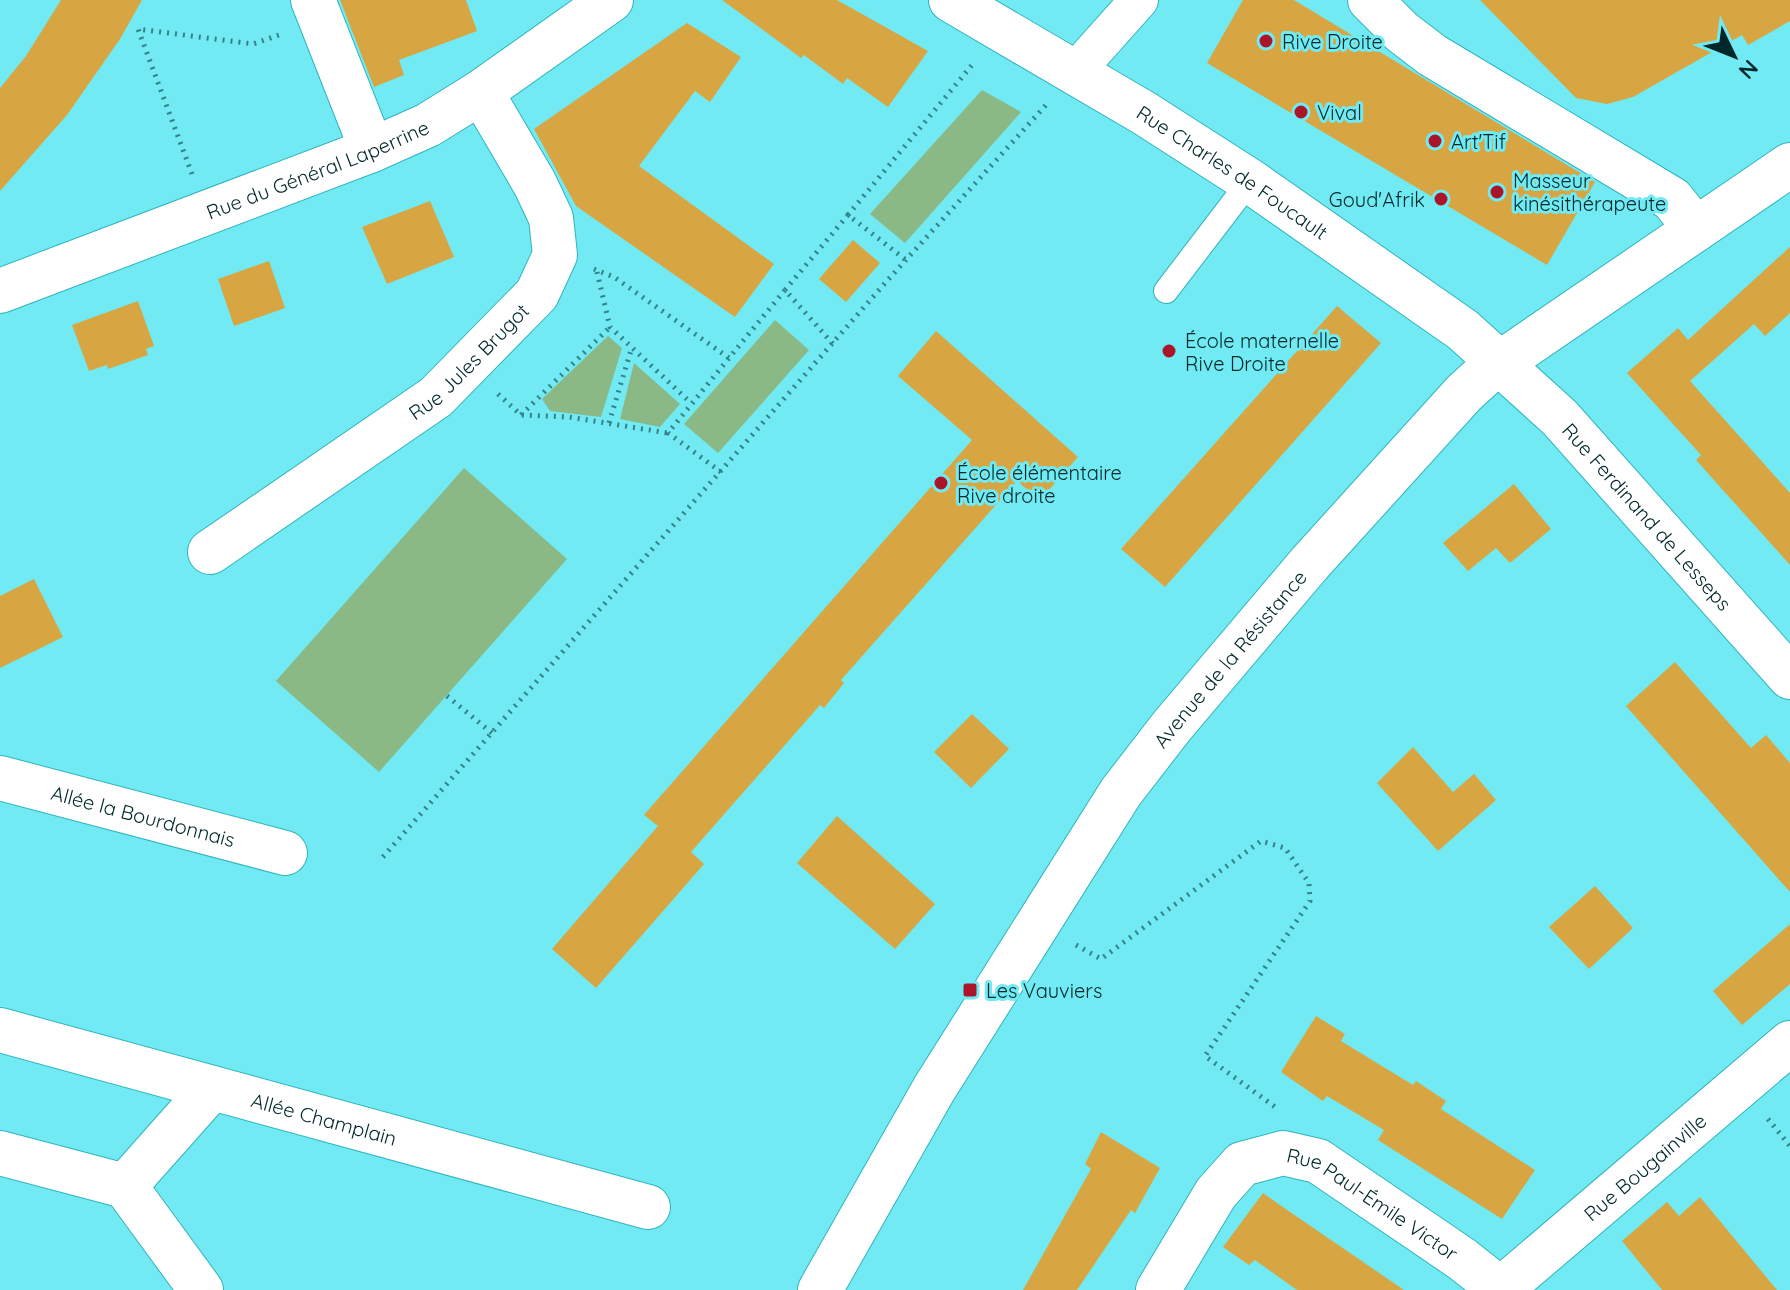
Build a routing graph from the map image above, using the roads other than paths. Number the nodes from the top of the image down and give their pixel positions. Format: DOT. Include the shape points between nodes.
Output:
graph roads {
  1 [pos="611,0"];
  2 [pos="951,0"];
  3 [pos="1139,0"];
  4 [pos="1370,0"];
  5 [pos="317,10"];
  6 [pos="1089,56"];
  7 [pos="481,92"];
  8 [pos="372,150"];
  9 [pos="1790,165"];
  10 [pos="1250,181"];
  11 [pos="1696,229"];
  12 [pos="0,291"];
  13 [pos="1166,291"];
  14 [pos="1500,362"];
  15 [pos="210,552"];
  16 [pos="1790,677"];
  17 [pos="0,778"];
  18 [pos="285,853"];
  19 [pos="0,1030"];
  20 [pos="1790,1043"];
  21 [pos="212,1088"];
  22 [pos="0,1153"];
  23 [pos="125,1186"];
  24 [pos="648,1207"];
  25 [pos="201,1290"];
  26 [pos="820,1290"];
  27 [pos="1158,1290"];
  28 [pos="1500,1290"];
  1 -- 7 [label="street, Rue du Général Laperrine"];
  2 -- 10 [label="street, Rue Charles de Foucault"];
  3 -- 6 [label="street"];
  4 -- 11 [label="street" via="1432,55 1672,199"];
  5 -- 8 [label="street"];
  7 -- 8 [label="street, Rue du Général Laperrine" via="428,125"];
  7 -- 15 [label="street, Rue Jules Brugot" via="551,218 555,255 537,294 436,397"];
  8 -- 12 [label="street, Rue du Général Laperrine"];
  9 -- 11 [label="street, Avenue de la Résistance"];
  10 -- 13 [label="lane"];
  10 -- 14 [label="street, Rue Charles de Foucault"];
  11 -- 14 [label="street, Avenue de la Résistance"];
  14 -- 16 [label="street, Rue Ferdinand de Lesseps" via="1560,418"];
  14 -- 26 [label="street, Avenue de la Résistance" via="1464,393 1310,563 1121,792 934,1089"];
  17 -- 18 [label="street, Allée la Bourdonnais"];
  19 -- 21 [label="street, Allée Champlain"];
  20 -- 28 [label="street, Rue Bougainville"];
  21 -- 23 [label="street"];
  21 -- 24 [label="street, Allée Champlain"];
  22 -- 23 [label="street"];
  23 -- 25 [label="street"];
  27 -- 28 [label="street, Rue Paul-Émile Victor" via="1216,1193 1242,1164 1283,1153 1318,1161"];
}
